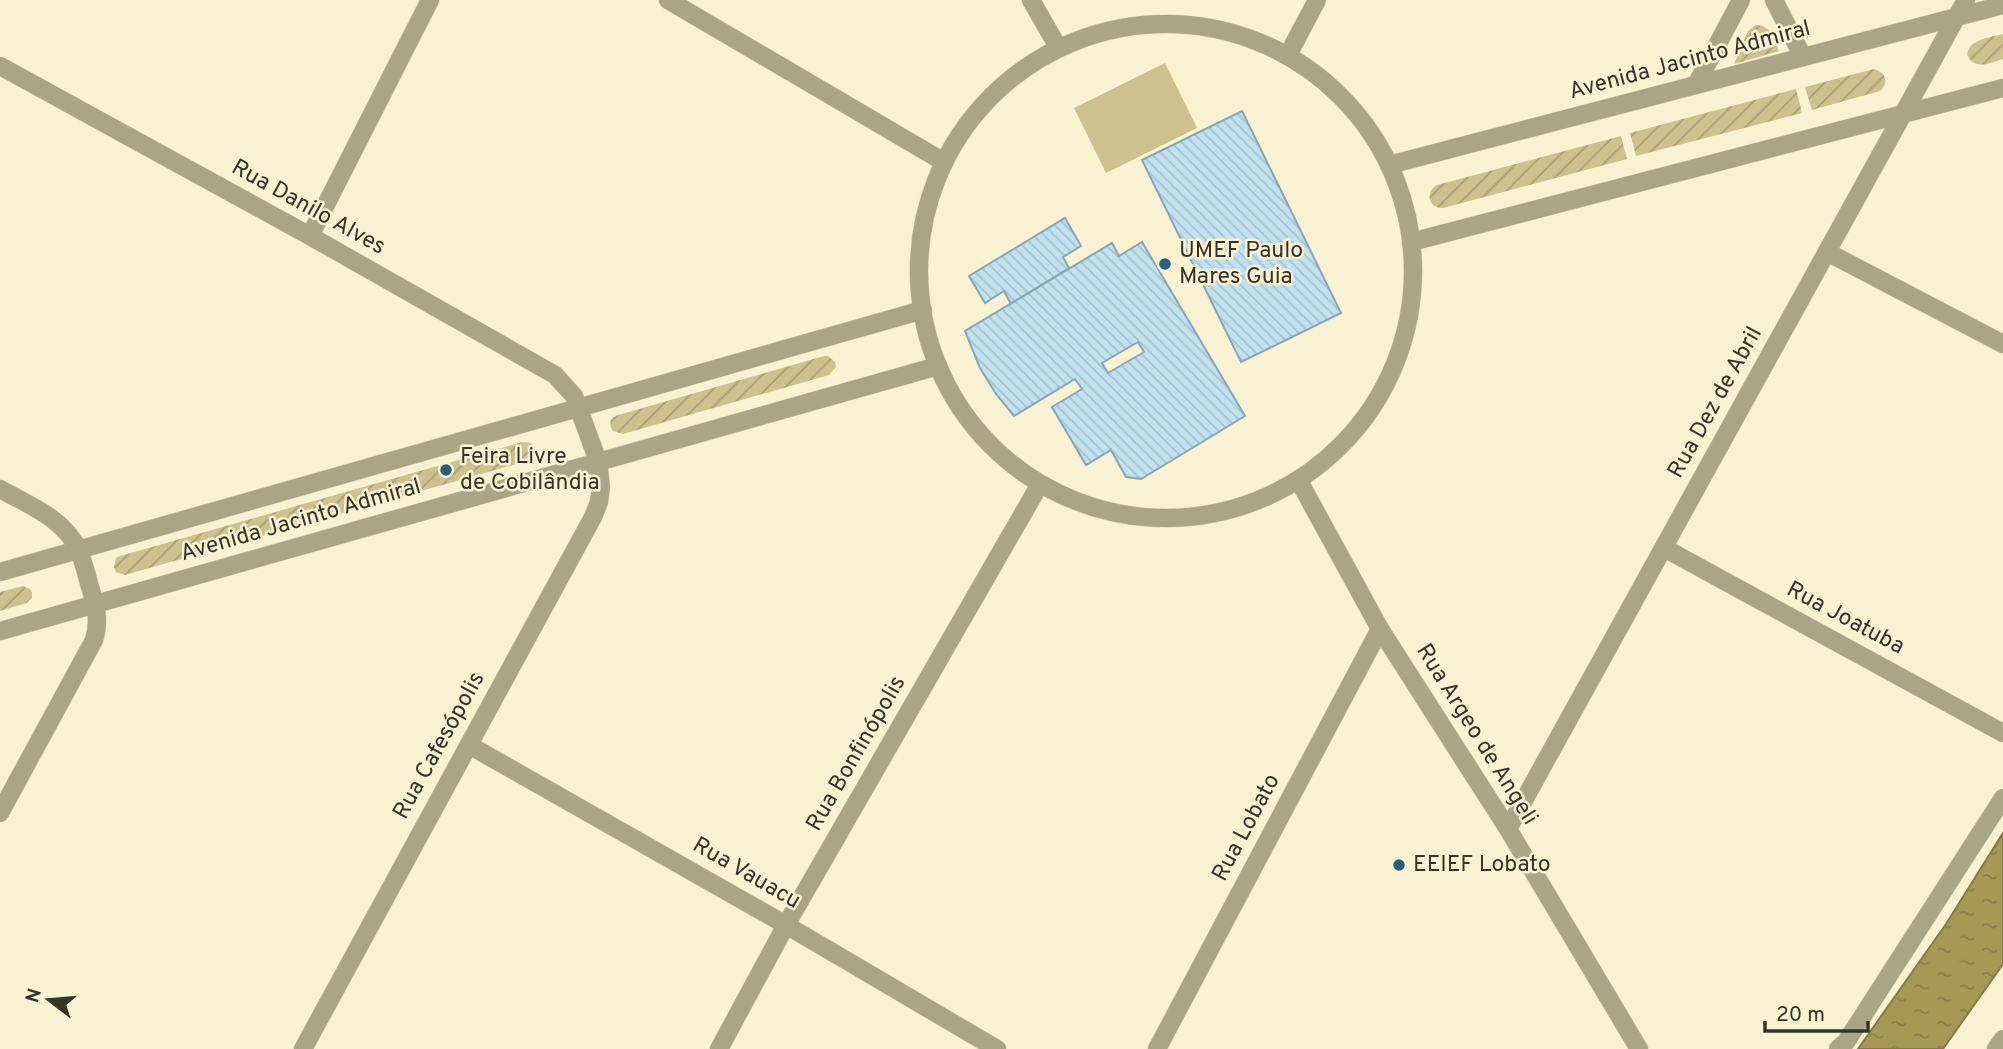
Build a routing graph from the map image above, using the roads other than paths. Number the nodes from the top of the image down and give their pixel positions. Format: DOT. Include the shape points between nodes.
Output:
graph roads {
  1 [pos="430,0"];
  2 [pos="668,0"];
  3 [pos="1031,0"];
  4 [pos="1317,0"];
  5 [pos="1741,0"];
  6 [pos="1774,0"];
  7 [pos="1966,0"];
  8 [pos="2003,5"];
  9 [pos="1956,17"];
  10 [pos="1058,47"];
  11 [pos="1288,55"];
  12 [pos="1803,57"];
  13 [pos="0,66"];
  14 [pos="1696,85"];
  15 [pos="2003,88"];
  16 [pos="1903,114"];
  17 [pos="944,162"];
  18 [pos="1389,165"];
  19 [pos="310,236"];
  20 [pos="1411,242"];
  21 [pos="1827,252"];
  22 [pos="923,310"];
  23 [pos="2003,344"];
  24 [pos="938,366"];
  25 [pos="580,408"];
  26 [pos="598,461"];
  27 [pos="1299,481"];
  28 [pos="1040,484"];
  29 [pos="0,489"];
  30 [pos="1664,548"];
  31 [pos="78,550"];
  32 [pos="0,572"];
  33 [pos="96,604"];
  34 [pos="1380,629"];
  35 [pos="0,631"];
  36 [pos="2003,733"];
  37 [pos="469,745"];
  38 [pos="2003,798"];
  39 [pos="0,813"];
  40 [pos="1508,829"];
  41 [pos="786,925"];
  42 [pos="2003,1039"];
  43 [pos="303,1049"];
  44 [pos="719,1049"];
  45 [pos="998,1049"];
  46 [pos="1157,1049"];
  47 [pos="1639,1049"];
  48 [pos="1839,1049"];
  49 [pos="1996,1049"];
  1 -- 19 [label="street"];
  2 -- 17 [label="street"];
  3 -- 10 [label="street"];
  4 -- 11 [label="street"];
  5 -- 14 [label="street"];
  6 -- 12 [label="street"];
  7 -- 9 [label="street, Rua Dez de Abril"];
  8 -- 9 [label="street, Avenida Jacinto Admiral"];
  9 -- 12 [label="street, Avenida Jacinto Admiral"];
  9 -- 16 [label="street, Rua Dez de Abril"];
  10 -- 11 [label="street" via="1123,26 1191,24 1257,40"];
  10 -- 17 [label="street" via="1023,68 992,95 965,126"];
  11 -- 18 [label="street" via="1349,104"];
  12 -- 14 [label="street, Avenida Jacinto Admiral"];
  13 -- 19 [label="street, Rua Danilo Alves"];
  14 -- 18 [label="street, Avenida Jacinto Admiral"];
  15 -- 16 [label="street"];
  16 -- 20 [label="street"];
  16 -- 21 [label="street, Rua Dez de Abril"];
  17 -- 22 [label="street" via="922,234"];
  18 -- 20 [label="street" via="1405,206"];
  19 -- 25 [label="street, Rua Danilo Alves" via="555,374"];
  20 -- 27 [label="street" via="1413,285 1397,361 1358,429 1331,458"];
  21 -- 23 [label="street"];
  21 -- 30 [label="street, Rua Dez de Abril"];
  22 -- 24 [label="street"];
  22 -- 25 [label="street, Avenida Jacinto Admiral"];
  24 -- 26 [label="street, Avenida Jacinto Admiral"];
  24 -- 28 [label="street" via="979,433 1007,461"];
  25 -- 26 [label="street, Rua Danilo Alves"];
  25 -- 31 [label="street, Avenida Jacinto Admiral"];
  26 -- 33 [label="street, Avenida Jacinto Admiral"];
  26 -- 37 [label="street, Rua Cafesópolis" via="601,487 593,517"];
  27 -- 28 [label="street" via="1258,502 1215,515 1170,519 1124,516 1080,504"];
  27 -- 34 [label="street, Rua Argeo de Angeli"];
  28 -- 41 [label="street, Rua Bonfinópolis"];
  29 -- 31 [label="street" via="50,517"];
  30 -- 36 [label="street, Rua Joatuba"];
  30 -- 40 [label="street, Rua Dez de Abril"];
  31 -- 32 [label="street, Avenida Jacinto Admiral"];
  31 -- 33 [label="street"];
  33 -- 35 [label="street, Avenida Jacinto Admiral"];
  33 -- 39 [label="street" via="94,640"];
  34 -- 40 [label="street, Rua Argeo de Angeli"];
  34 -- 46 [label="street, Rua Lobato"];
  37 -- 41 [label="street, Rua Vauacu"];
  37 -- 43 [label="street, Rua Cafesópolis"];
  38 -- 48 [label="street"];
  40 -- 47 [label="street, Rua Argeo de Angeli"];
  41 -- 44 [label="street, Rua Bonfinópolis"];
  41 -- 45 [label="street, Rua Vauacu"];
  42 -- 49 [label="street"];
}
